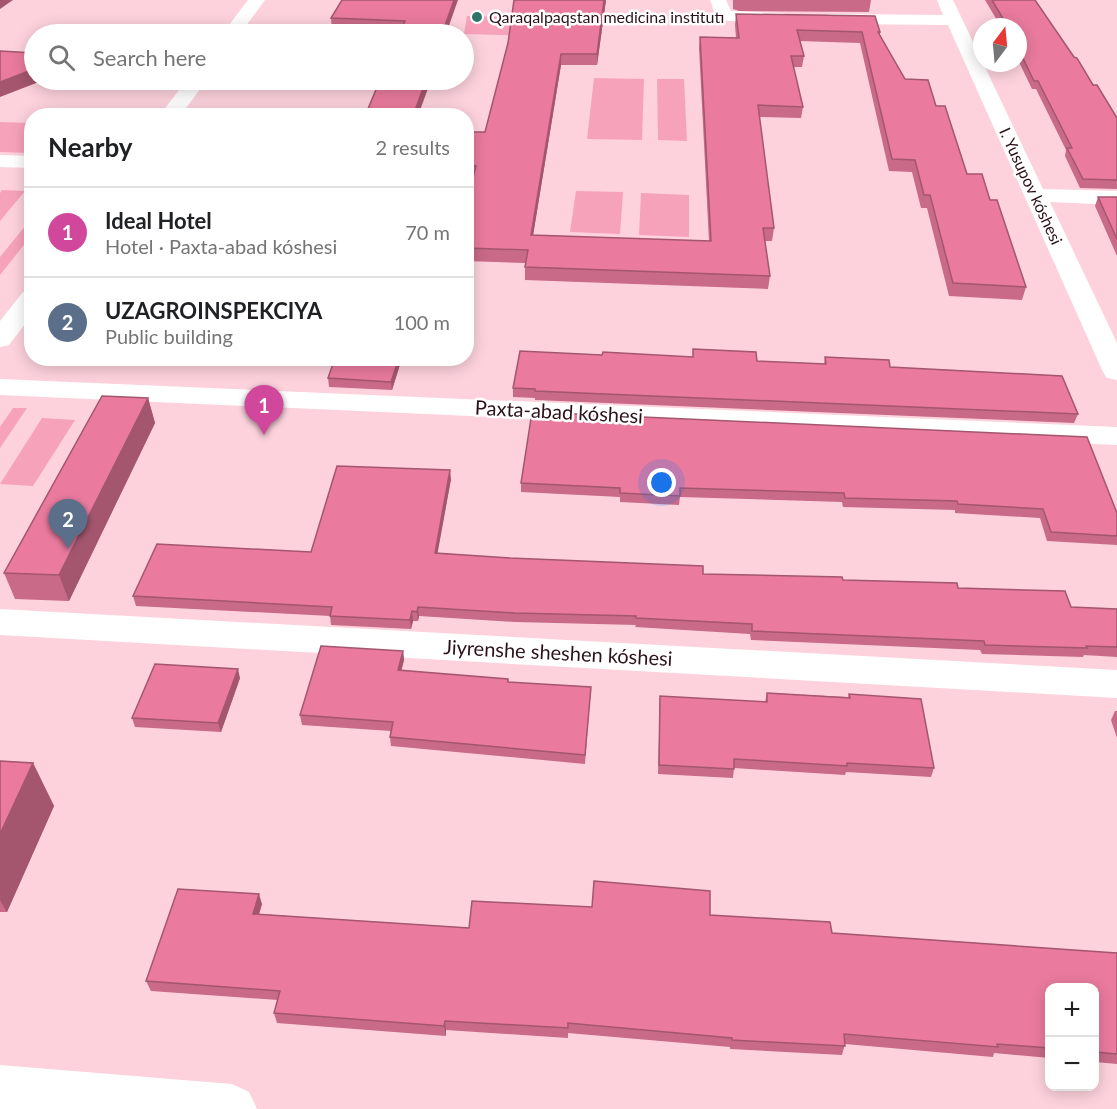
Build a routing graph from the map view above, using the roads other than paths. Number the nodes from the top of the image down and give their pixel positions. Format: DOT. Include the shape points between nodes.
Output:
graph roads {
  1 [pos="257,0"];
  2 [pos="718,0"];
  3 [pos="949,10"];
  4 [pos="793,18"];
  5 [pos="815,18"];
  6 [pos="239,24"];
  7 [pos="188,90"];
  8 [pos="175,108"];
  9 [pos="0,161"];
  10 [pos="24,162"];
  11 [pos="1035,195"];
  12 [pos="1117,198"];
  13 [pos="24,308"];
  14 [pos="0,339"];
  15 [pos="1117,372"];
  16 [pos="0,387"];
  17 [pos="1117,436"];
  18 [pos="0,622"];
  19 [pos="1117,684"];
  20 [pos="0,1089"];
  21 [pos="232,1109"];
  1 -- 6 [label="street"];
  2 -- 4 [label="street" via="722,13 728,16"];
  3 -- 5 [label="street"];
  3 -- 11 [label="street, I. Yusupov kóshesi"];
  7 -- 8 [label="street"];
  9 -- 10 [label="street"];
  11 -- 12 [label="street"];
  11 -- 15 [label="street, I. Yusupov kóshesi"];
  13 -- 14 [label="street"];
  16 -- 17 [label="street, Paxta-abad kóshesi"];
  18 -- 19 [label="street, Jiyrenshe sheshen kóshesi"];
  20 -- 21 [label="street"];
}
